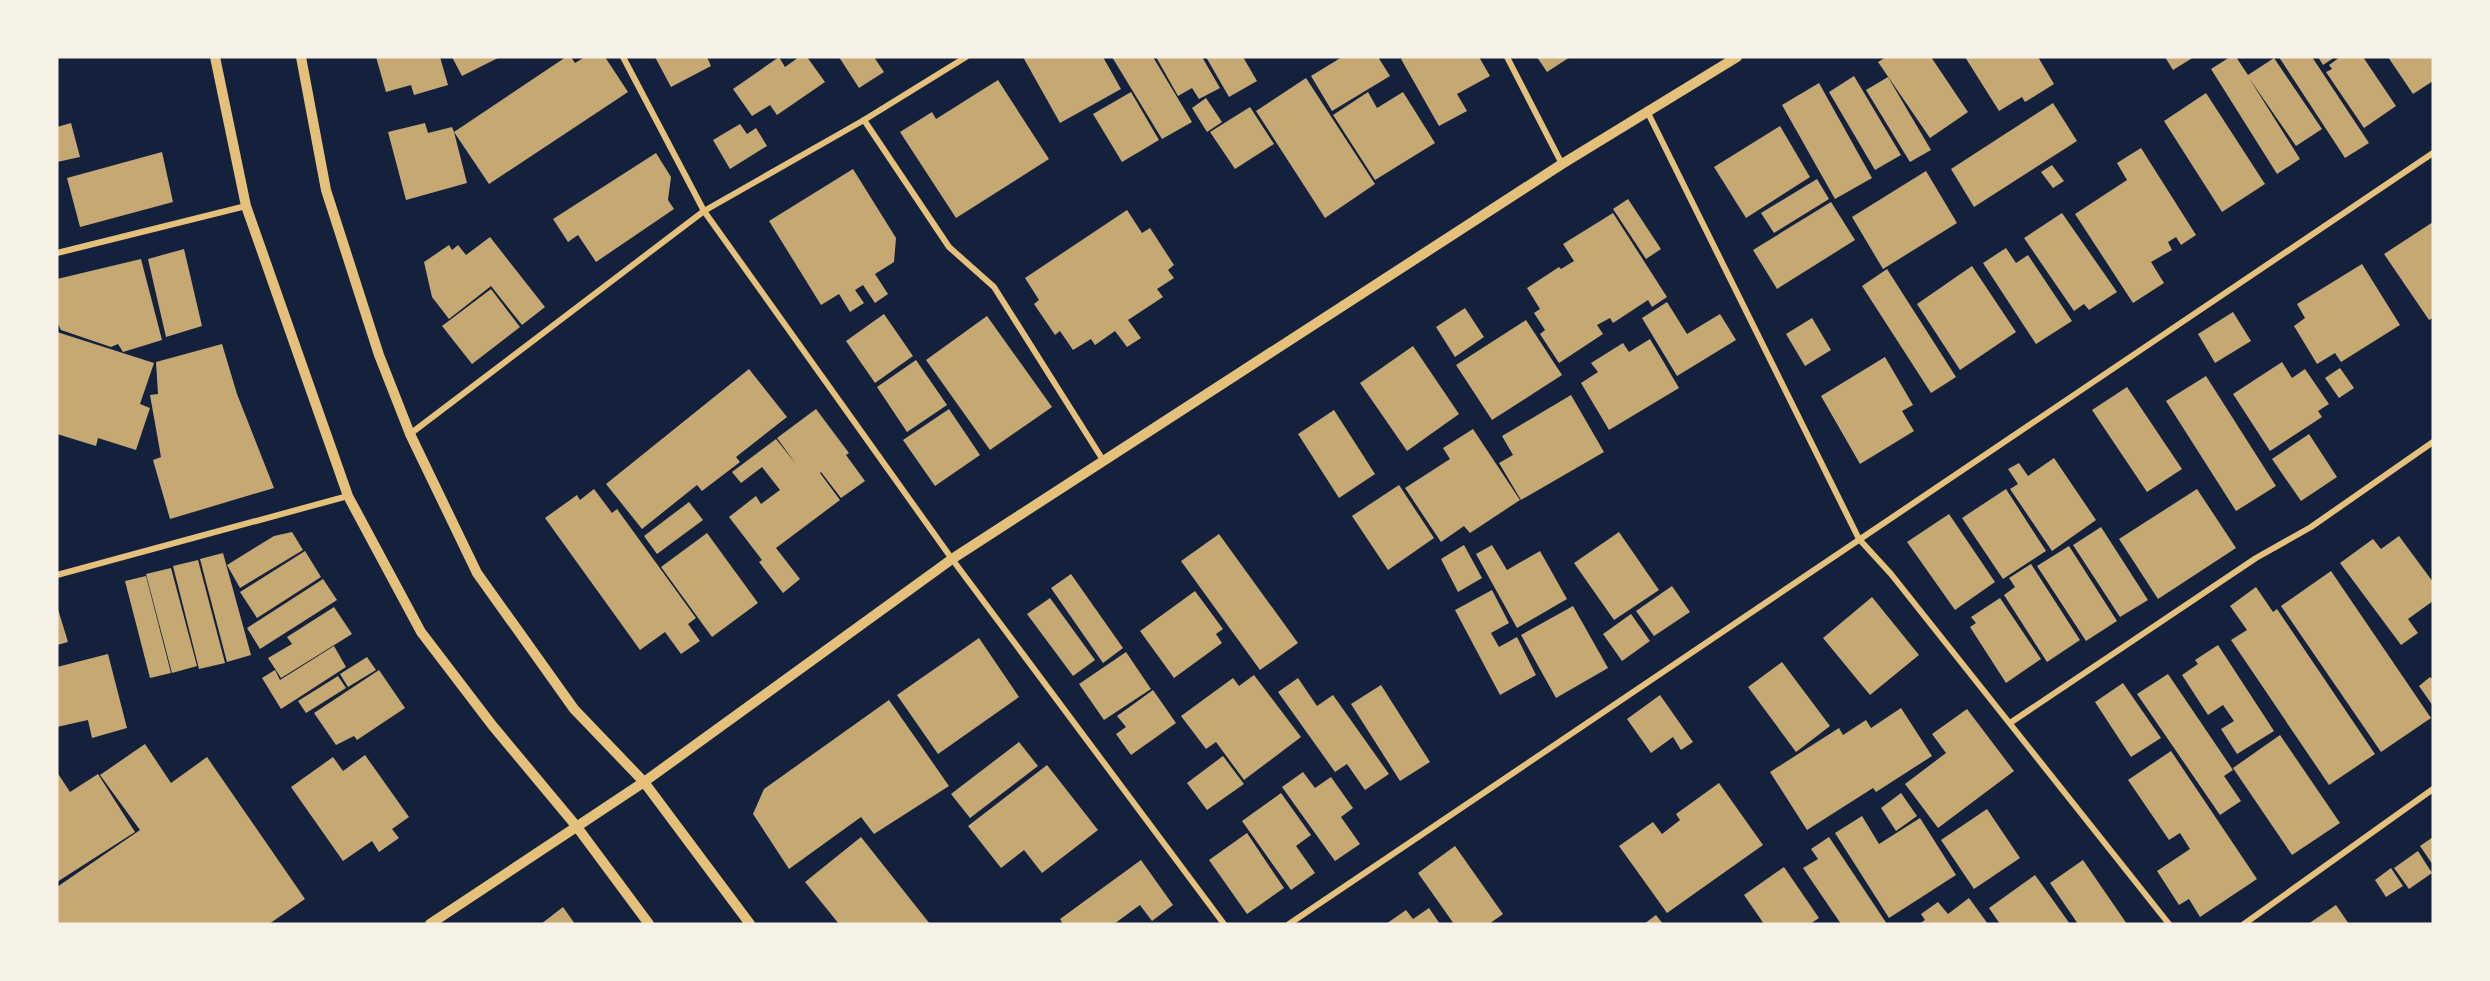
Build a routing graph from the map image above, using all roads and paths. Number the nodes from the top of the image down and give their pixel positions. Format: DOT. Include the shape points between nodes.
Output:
graph roads {
  1 [pos="215,57"];
  2 [pos="301,57"];
  3 [pos="623,57"];
  4 [pos="966,57"];
  5 [pos="1507,57"];
  6 [pos="1737,57"];
  7 [pos="1648,113"];
  8 [pos="864,120"];
  9 [pos="2433,153"];
  10 [pos="1562,164"];
  11 [pos="246,206"];
  12 [pos="704,211"];
  13 [pos="57,253"];
  14 [pos="410,434"];
  15 [pos="2433,442"];
  16 [pos="1103,460"];
  17 [pos="348,496"];
  18 [pos="1859,539"];
  19 [pos="952,559"];
  20 [pos="57,575"];
  21 [pos="2010,723"];
  22 [pos="644,782"];
  23 [pos="2433,789"];
  24 [pos="577,827"];
  25 [pos="430,924"];
  26 [pos="649,924"];
  27 [pos="750,924"];
  28 [pos="1224,924"];
  29 [pos="1289,924"];
  30 [pos="2169,924"];
  31 [pos="2244,924"];
  1 -- 11 [label="street"];
  2 -- 14 [label="street" via="326,190 379,355"];
  3 -- 12 [label="street"];
  4 -- 8 [label="street"];
  5 -- 10 [label="street"];
  6 -- 7 [label="street"];
  7 -- 10 [label="street"];
  7 -- 18 [label="street"];
  8 -- 12 [label="street"];
  8 -- 16 [label="street" via="949,247 994,287"];
  9 -- 18 [label="street"];
  10 -- 16 [label="street"];
  11 -- 13 [label="street"];
  11 -- 17 [label="street"];
  12 -- 14 [label="street"];
  12 -- 19 [label="street"];
  14 -- 22 [label="street" via="477,573 574,709"];
  15 -- 21 [label="street" via="2311,527 2256,558"];
  16 -- 19 [label="street"];
  17 -- 20 [label="street"];
  17 -- 24 [label="street" via="421,632"];
  18 -- 21 [label="street"];
  18 -- 29 [label="street"];
  19 -- 22 [label="street"];
  19 -- 28 [label="street"];
  21 -- 30 [label="street"];
  22 -- 24 [label="street"];
  22 -- 27 [label="street"];
  23 -- 31 [label="street"];
  24 -- 25 [label="street"];
  24 -- 26 [label="street"];
}
